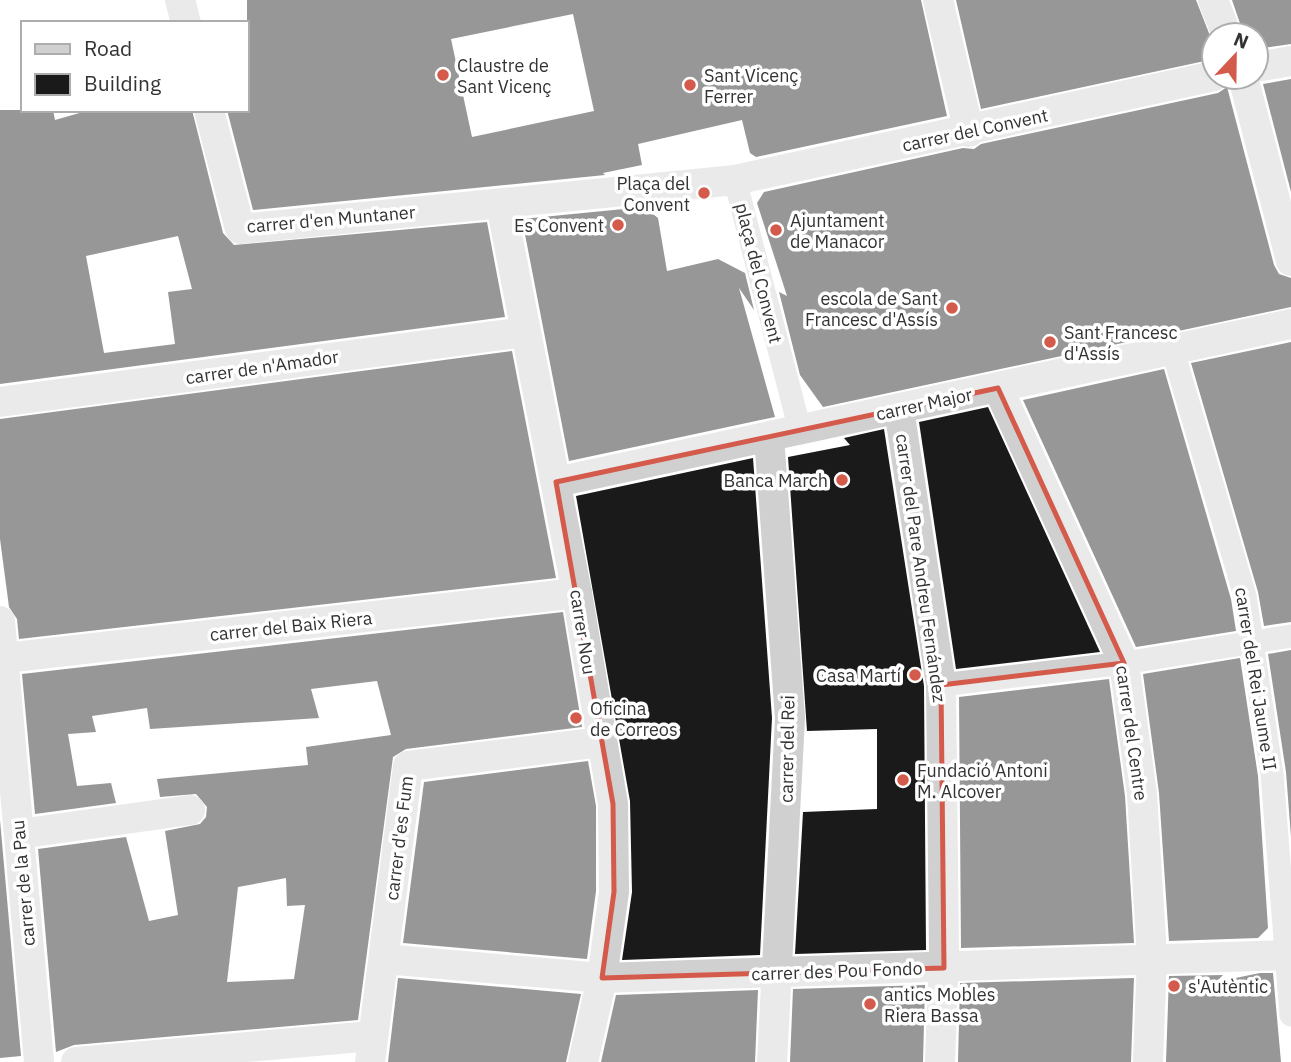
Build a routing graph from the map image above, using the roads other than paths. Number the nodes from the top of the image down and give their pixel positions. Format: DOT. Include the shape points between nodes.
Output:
graph roads {
  1 [pos="180,0"];
  2 [pos="938,0"];
  3 [pos="1213,0"];
  4 [pos="185,21"];
  5 [pos="1221,21"];
  6 [pos="1291,61"];
  7 [pos="1270,65"];
  8 [pos="1200,79"];
  9 [pos="1247,91"];
  10 [pos="210,112"];
  11 [pos="970,132"];
  12 [pos="735,180"];
  13 [pos="501,204"];
  14 [pos="1291,261"];
  15 [pos="1291,324"];
  16 [pos="524,332"];
  17 [pos="1173,351"];
  18 [pos="998,388"];
  19 [pos="0,402"];
  20 [pos="899,410"];
  21 [pos="800,430"];
  22 [pos="769,437"];
  23 [pos="556,482"];
  24 [pos="577,593"];
  25 [pos="0,621"];
  26 [pos="1291,636"];
  27 [pos="1253,645"];
  28 [pos="5,658"];
  29 [pos="1124,663"];
  30 [pos="941,685"];
  31 [pos="601,742"];
  32 [pos="1281,772"];
  33 [pos="8,803"];
  34 [pos="190,810"];
  35 [pos="19,834"];
  36 [pos="1289,955"];
  37 [pos="1152,957"];
  38 [pos="384,959"];
  39 [pos="944,968"];
  40 [pos="778,972"];
  41 [pos="602,978"];
  42 [pos="1291,1016"];
  43 [pos="371,1049"];
  44 [pos="39,1062"];
  45 [pos="76,1062"];
  46 [pos="583,1062"];
  47 [pos="772,1062"];
  48 [pos="940,1062"];
  49 [pos="1148,1062"];
  1 -- 4 [label="street"];
  2 -- 11 [label="street"];
  3 -- 5 [label="street"];
  6 -- 7 [label="street"];
  8 -- 11 [label="street, carrer del Convent"];
  9 -- 14 [label="street"];
  10 -- 13 [label="street, carrer d'en Muntaner" via="240,229"];
  11 -- 12 [label="street, carrer del Convent"];
  12 -- 13 [label="street, plaça del Convent"];
  12 -- 21 [label="street, plaça del Convent"];
  13 -- 16 [label="street, carrer Nou"];
  15 -- 17 [label="street, carrer Major"];
  16 -- 19 [label="street, carrer de n'Amador"];
  16 -- 23 [label="street, carrer Nou"];
  17 -- 18 [label="street, carrer Major"];
  17 -- 27 [label="street, carrer del Rei Jaume II" via="1245,596"];
  18 -- 20 [label="street, carrer Major"];
  18 -- 29 [label="street, carrer del Centre"];
  20 -- 21 [label="street, carrer Major"];
  20 -- 30 [label="street, carrer del Pare Andreu Fernández"];
  21 -- 22 [label="street, carrer Major"];
  22 -- 23 [label="street, carrer Major"];
  22 -- 40 [label="street, carrer del Rei" via="790,718"];
  23 -- 24 [label="street, carrer Nou"];
  24 -- 28 [label="street, carrer del Baix Riera"];
  24 -- 31 [label="street, carrer Nou"];
  25 -- 28 [label="street, carrer de la Pau"];
  26 -- 27 [label="street"];
  27 -- 29 [label="street"];
  27 -- 32 [label="street, carrer del Rei Jaume II"];
  28 -- 33 [label="street, carrer de la Pau"];
  29 -- 30 [label="street"];
  29 -- 37 [label="street, carrer del Centre" via="1142,794"];
  30 -- 39 [label="street, carrer del Pare Andreu Fernández"];
  31 -- 38 [label="street, carrer d'es Fum" via="408,766"];
  31 -- 41 [label="street, carrer Nou" via="613,804 614,892"];
  32 -- 36 [label="street, carrer del Rei Jaume II"];
  33 -- 35 [label="street, carrer de la Pau"];
  34 -- 35 [label="street"];
  35 -- 44 [label="street, carrer de la Pau"];
  36 -- 37 [label="street, carrer des Pou Fondo"];
  36 -- 42 [label="street, carrer del Rei Jaume II"];
  37 -- 39 [label="street, carrer des Pou Fondo"];
  37 -- 49 [label="street, carrer del Centre"];
  38 -- 41 [label="street, carrer des Pou Fondo"];
  38 -- 43 [label="street, carrer d'es Fum"];
  39 -- 40 [label="street, carrer des Pou Fondo"];
  39 -- 48 [label="street, carrer del Pare Andreu Fernández"];
  40 -- 41 [label="street, carrer des Pou Fondo"];
  40 -- 47 [label="street, carrer del Rei"];
  41 -- 46 [label="street, carrer Nou"];
  43 -- 45 [label="street"];
}
